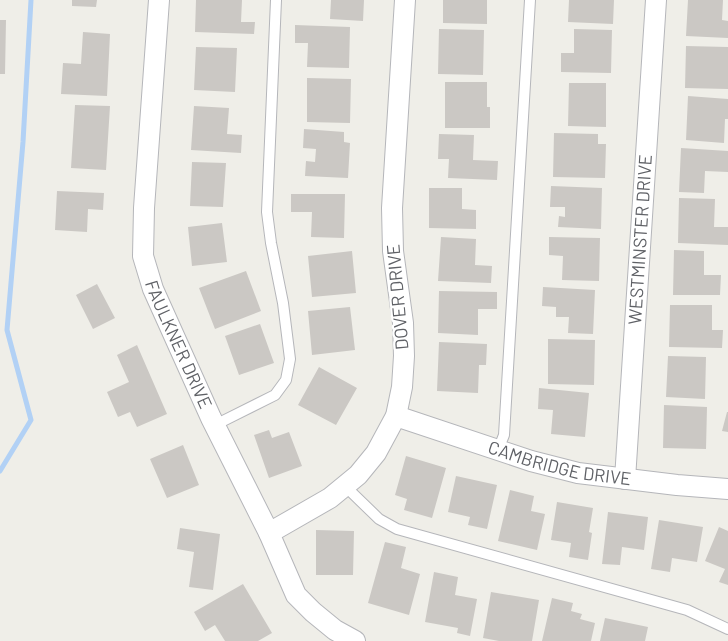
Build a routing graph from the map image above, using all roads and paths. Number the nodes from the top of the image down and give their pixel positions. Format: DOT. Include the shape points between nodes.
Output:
graph roads {
  1 [pos="159,0"];
  2 [pos="276,0"];
  3 [pos="405,0"];
  4 [pos="530,0"];
  5 [pos="656,0"];
  6 [pos="396,416"];
  7 [pos="215,426"];
  8 [pos="498,450"];
  9 [pos="625,479"];
  10 [pos="345,486"];
  11 [pos="728,489"];
  12 [pos="269,533"];
  13 [pos="728,629"];
  14 [pos="355,641"];
  1 -- 7 [label="street, FAULKNER DRIVE" via="143,256 153,289"];
  2 -- 7 [label="lane" via="267,212 290,359 286,380 275,395"];
  3 -- 6 [label="street, DOVER DRIVE" via="392,208 404,356"];
  4 -- 8 [label="lane" via="504,435"];
  5 -- 9 [label="street, WESTMINSTER DRIVE"];
  6 -- 8 [label="street, CAMBRIDGE DRIVE"];
  6 -- 10 [label="street, DOVER DRIVE" via="376,453"];
  7 -- 12 [label="street, FAULKNER DRIVE"];
  8 -- 9 [label="street, CAMBRIDGE DRIVE" via="578,473"];
  9 -- 11 [label="street, CAMBRIDGE DRIVE"];
  10 -- 12 [label="street, DOVER DRIVE"];
  10 -- 13 [label="lane" via="379,520 397,529 687,610"];
  12 -- 14 [label="street, FAULKNER DRIVE" via="296,595 335,630"];
}
